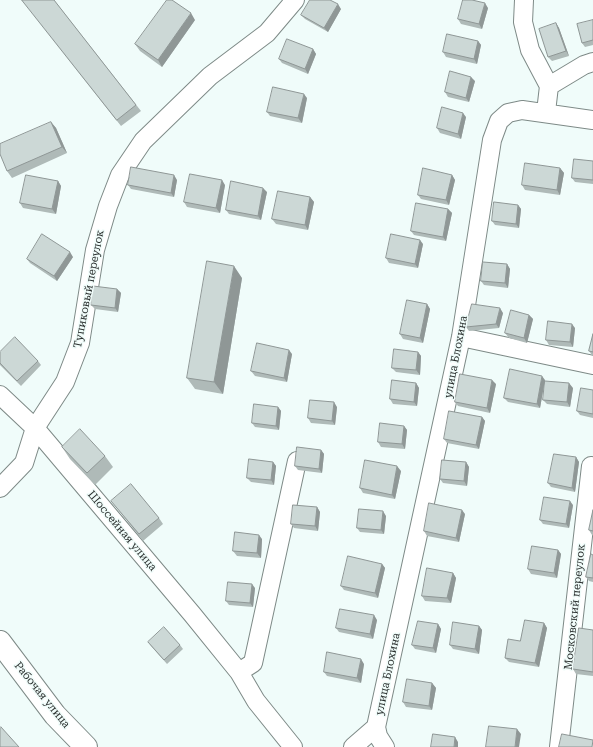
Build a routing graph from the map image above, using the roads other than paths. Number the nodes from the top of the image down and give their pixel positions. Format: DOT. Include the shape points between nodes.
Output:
graph roads {
  1 [pos="295,0"];
  2 [pos="524,0"];
  3 [pos="593,62"];
  4 [pos="549,86"];
  5 [pos="546,112"];
  6 [pos="593,120"];
  7 [pos="461,337"];
  8 [pos="593,365"];
  9 [pos="0,395"];
  10 [pos="35,428"];
  11 [pos="297,462"];
  12 [pos="590,466"];
  13 [pos="0,488"];
  14 [pos="0,642"];
  15 [pos="239,672"];
  16 [pos="376,726"];
  17 [pos="86,747"];
  18 [pos="293,747"];
  19 [pos="353,747"];
  20 [pos="385,747"];
  21 [pos="559,747"];
  1 -- 10 [label="street, Тупиковый переулок" via="267,33 210,76 143,140 120,175 95,250 80,343 65,382"];
  2 -- 4 [label="street" via="523,22 530,50"];
  3 -- 4 [label="street"];
  4 -- 5 [label="street"];
  5 -- 6 [label="street, улица Блохина"];
  5 -- 7 [label="street, улица Блохина" via="522,110 508,113 499,121 492,140"];
  7 -- 8 [label="street"];
  7 -- 16 [label="street, улица Блохина"];
  9 -- 10 [label="street, Шоссейная улица"];
  10 -- 13 [label="street, Тупиковый переулок" via="24,463"];
  10 -- 15 [label="street, Шоссейная улица"];
  11 -- 15 [label="street" via="253,663"];
  12 -- 21 [label="street, Московский переулок"];
  14 -- 17 [label="main road, Рабочая улица" via="55,715"];
  15 -- 18 [label="street, Шоссейная улица" via="256,701"];
  16 -- 19 [label="street, улица Блохина"];
  16 -- 20 [label="street" via="378,736"];
}
